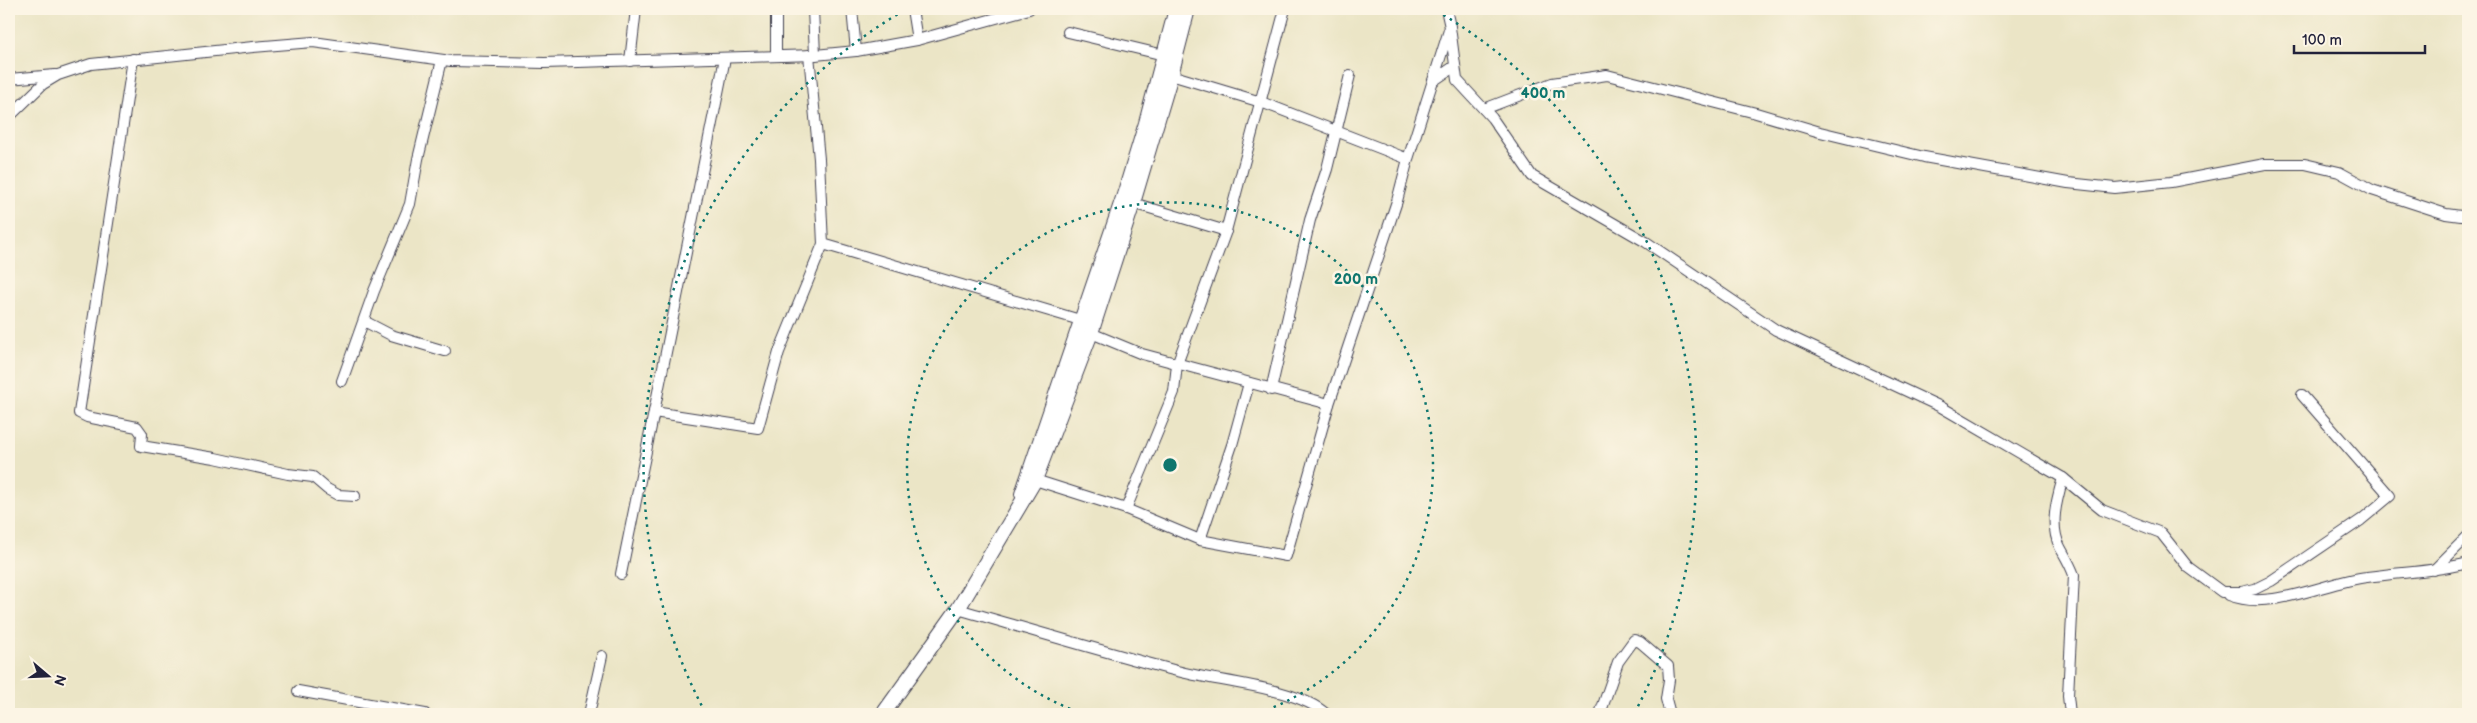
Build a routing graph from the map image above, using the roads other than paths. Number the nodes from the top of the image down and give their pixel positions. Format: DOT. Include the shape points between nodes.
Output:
graph roads {
  1 [pos="636,9"];
  2 [pos="776,9"];
  3 [pos="812,9"];
  4 [pos="852,9"];
  5 [pos="912,9"];
  6 [pos="1029,9"];
  7 [pos="1176,9"];
  8 [pos="1188,9"];
  9 [pos="1285,9"];
  10 [pos="1446,9"];
  11 [pos="1450,27"];
  12 [pos="1068,32"];
  13 [pos="917,40"];
  14 [pos="856,50"];
  15 [pos="812,55"];
  16 [pos="1164,55"];
  17 [pos="776,56"];
  18 [pos="725,58"];
  19 [pos="134,59"];
  20 [pos="442,60"];
  21 [pos="630,61"];
  22 [pos="1455,66"];
  23 [pos="58,75"];
  24 [pos="1350,75"];
  25 [pos="1171,76"];
  26 [pos="9,79"];
  27 [pos="1434,81"];
  28 [pos="1261,102"];
  29 [pos="1484,109"];
  30 [pos="9,117"];
  31 [pos="1336,131"];
  32 [pos="1408,159"];
  33 [pos="1133,203"];
  34 [pos="2468,214"];
  35 [pos="1226,231"];
  36 [pos="823,244"];
  37 [pos="1088,313"];
  38 [pos="364,321"];
  39 [pos="1090,333"];
  40 [pos="445,351"];
  41 [pos="1177,364"];
  42 [pos="342,381"];
  43 [pos="1250,383"];
  44 [pos="1271,390"];
  45 [pos="2302,395"];
  46 [pos="1328,404"];
  47 [pos="654,412"];
  48 [pos="2063,478"];
  49 [pos="1035,480"];
  50 [pos="355,496"];
  51 [pos="1020,503"];
  52 [pos="1126,509"];
  53 [pos="2468,536"];
  54 [pos="1200,540"];
  55 [pos="2468,563"];
  56 [pos="2434,571"];
  57 [pos="621,574"];
  58 [pos="2222,592"];
  59 [pos="958,609"];
  60 [pos="602,656"];
  61 [pos="298,692"];
  62 [pos="425,714"];
  63 [pos="589,714"];
  64 [pos="883,714"];
  65 [pos="1326,714"];
  66 [pos="1600,714"];
  67 [pos="1670,714"];
  68 [pos="2070,714"];
  1 -- 21 [label="street"];
  2 -- 17 [label="street"];
  3 -- 15 [label="street"];
  4 -- 14 [label="street"];
  5 -- 13 [label="street"];
  6 -- 13 [label="street"];
  7 -- 16 [label="main road"];
  8 -- 25 [label="main road"];
  9 -- 28 [label="street"];
  10 -- 11 [label="street"];
  11 -- 22 [label="street"];
  11 -- 27 [label="street"];
  12 -- 16 [label="street"];
  13 -- 14 [label="street"];
  14 -- 15 [label="street"];
  15 -- 17 [label="street"];
  15 -- 36 [label="street"];
  16 -- 37 [label="main road"];
  17 -- 18 [label="street"];
  18 -- 21 [label="street"];
  18 -- 47 [label="street"];
  19 -- 20 [label="street" via="313,42"];
  19 -- 23 [label="street" via="91,64"];
  19 -- 50 [label="street" via="79,414 137,427 142,434 141,446 313,477 338,495"];
  20 -- 21 [label="street" via="544,64"];
  20 -- 38 [label="street" via="410,204"];
  22 -- 27 [label="street"];
  22 -- 29 [label="street" via="1457,80"];
  23 -- 26 [label="street"];
  23 -- 30 [label="street" via="43,84"];
  24 -- 31 [label="street"];
  25 -- 28 [label="street"];
  25 -- 33 [label="main road"];
  27 -- 32 [label="street"];
  28 -- 31 [label="street"];
  28 -- 35 [label="street"];
  29 -- 34 [label="street" via="1552,83 1607,74 1924,157 2068,183 2115,188 2171,182 2265,164 2305,164 2331,170 2372,190 2446,214"];
  29 -- 48 [label="street" via="1532,176 1646,242 1776,330 1941,407"];
  31 -- 32 [label="street"];
  31 -- 44 [label="street" via="1310,220"];
  32 -- 46 [label="street" via="1397,201"];
  33 -- 35 [label="street"];
  33 -- 37 [label="main road"];
  35 -- 41 [label="street"];
  36 -- 37 [label="street"];
  36 -- 47 [label="street" via="779,352 758,428"];
  37 -- 39 [label="main road"];
  37 -- 51 [label="main road" via="1025,479"];
  38 -- 40 [label="street" via="391,335"];
  38 -- 42 [label="street"];
  39 -- 41 [label="street"];
  39 -- 49 [label="main road"];
  41 -- 43 [label="street"];
  41 -- 52 [label="street" via="1174,392"];
  43 -- 44 [label="street"];
  43 -- 54 [label="street"];
  44 -- 46 [label="street"];
  45 -- 58 [label="street" via="2390,496 2361,520 2271,581 2255,589"];
  46 -- 54 [label="street" via="1286,556"];
  47 -- 57 [label="street"];
  48 -- 58 [label="street" via="2102,510 2161,533 2188,567"];
  48 -- 68 [label="street" via="2055,506 2055,530 2074,575 2068,696"];
  49 -- 51 [label="main road"];
  49 -- 52 [label="street"];
  51 -- 59 [label="main road"];
  52 -- 54 [label="street"];
  53 -- 56 [label="street"];
  55 -- 56 [label="street"];
  56 -- 58 [label="street" via="2366,576 2264,599 2243,600"];
  59 -- 64 [label="main road"];
  59 -- 65 [label="street" via="1179,672 1281,693 1317,706"];
  60 -- 63 [label="street"];
  61 -- 62 [label="street"];
  66 -- 67 [label="street" via="1618,662 1634,640 1668,666 1666,699"];
}
